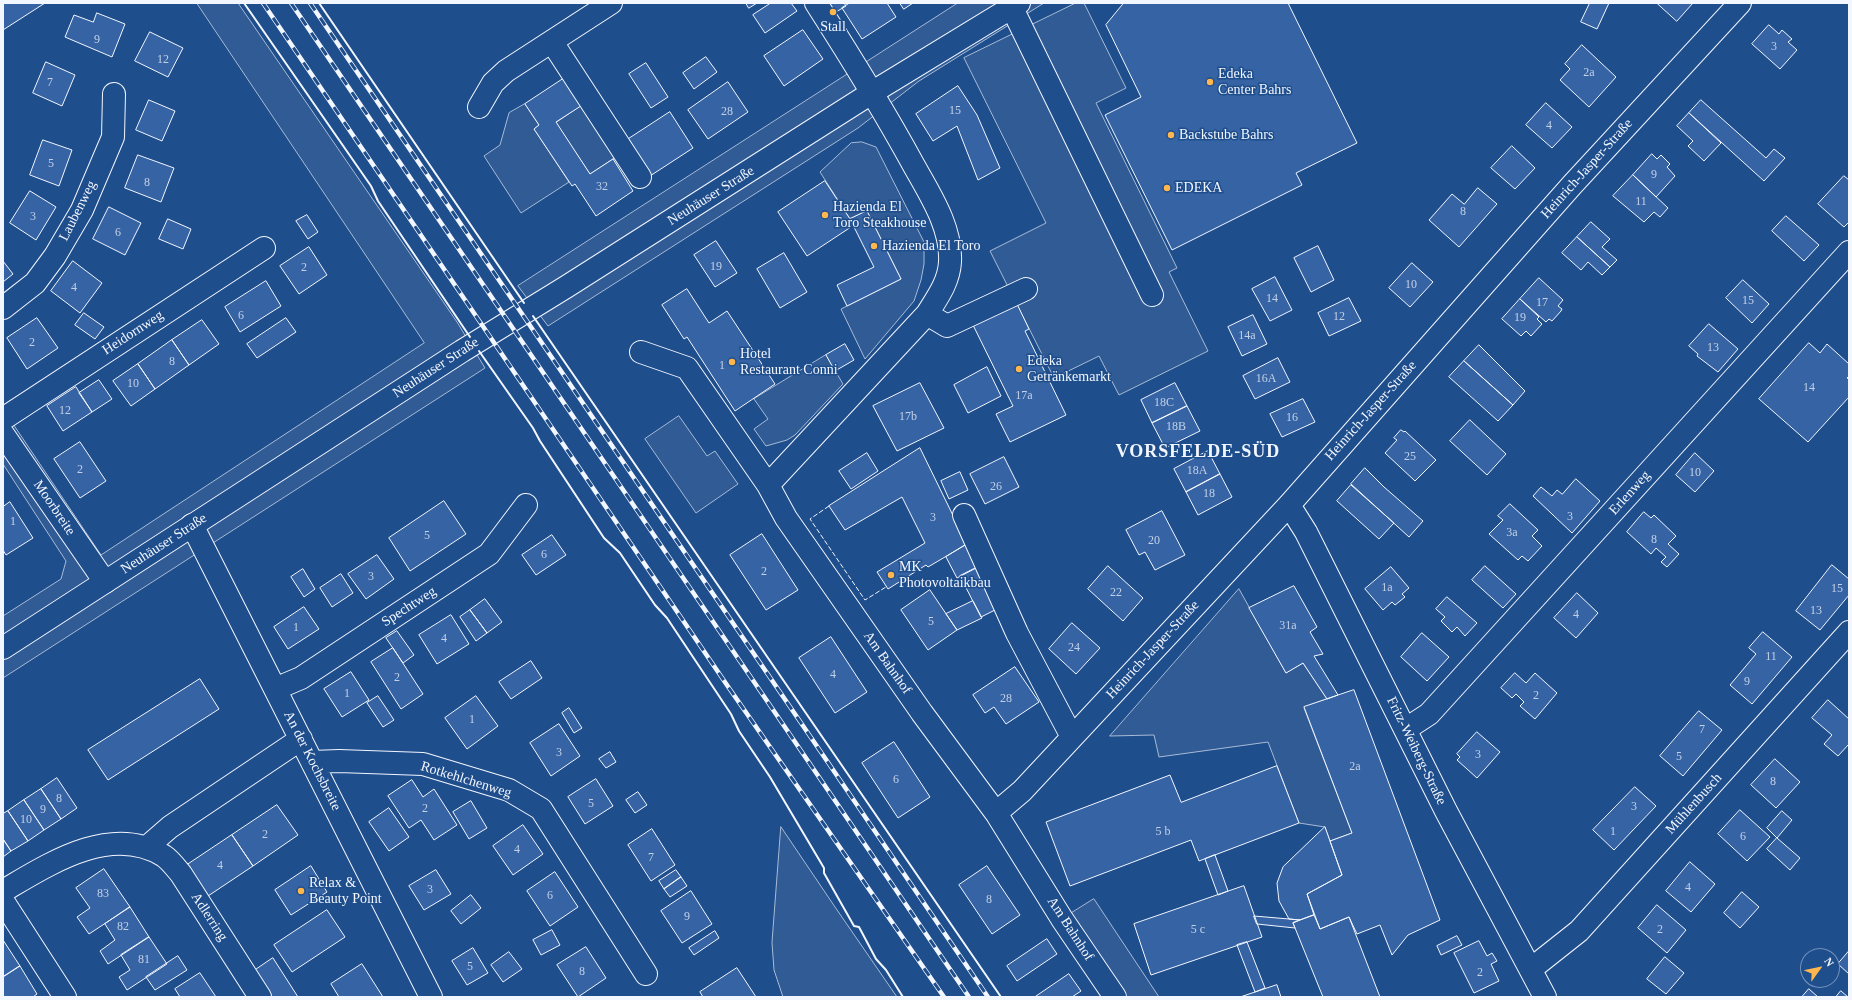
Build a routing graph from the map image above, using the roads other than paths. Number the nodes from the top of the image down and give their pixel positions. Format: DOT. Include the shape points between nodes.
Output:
graph roads {
  1 [pos="611,3"];
  2 [pos="816,3"];
  3 [pos="1740,3"];
  4 [pos="1015,5"];
  5 [pos="552,42"];
  6 [pos="873,92"];
  7 [pos="114,94"];
  8 [pos="479,107"];
  9 [pos="640,177"];
  10 [pos="264,248"];
  11 [pos="1849,252"];
  12 [pos="1026,289"];
  13 [pos="1152,295"];
  14 [pos="3,308"];
  15 [pos="926,314"];
  16 [pos="641,352"];
  17 [pos="3,419"];
  18 [pos="3,434"];
  19 [pos="768,485"];
  20 [pos="526,505"];
  21 [pos="1289,505"];
  22 [pos="964,515"];
  23 [pos="192,525"];
  24 [pos="105,582"];
  25 [pos="1849,632"];
  26 [pos="3,648"];
  27 [pos="275,689"];
  28 [pos="1406,729"];
  29 [pos="1072,737"];
  30 [pos="300,740"];
  31 [pos="312,762"];
  32 [pos="996,812"];
  33 [pos="147,847"];
  34 [pos="3,891"];
  35 [pos="3,901"];
  36 [pos="1531,969"];
  37 [pos="646,974"];
  38 [pos="65,997"];
  39 [pos="260,997"];
  40 [pos="431,997"];
  41 [pos="1116,997"];
  42 [pos="1545,997"];
  1 -- 5 [label="street"];
  2 -- 6 [label="street"];
  3 -- 21 [label="street, Heinrich-Jasper-Straße" via="1572,185"];
  4 -- 6 [label="street, Neuhäuser Straße"];
  4 -- 13 [label="street"];
  5 -- 8 [label="street" via="502,75 493,84"];
  5 -- 9 [label="street"];
  6 -- 15 [label="street" via="932,199 948,236 950,263 943,288"];
  6 -- 23 [label="street, Neuhäuser Straße"];
  7 -- 14 [label="street, Laubenweg" via="113,137 82,210 55,256 35,283"];
  10 -- 17 [label="street, Heidornweg"];
  11 -- 28 [label="street, Erlenweg" via="1429,714"];
  12 -- 15 [label="street" via="947,326"];
  15 -- 19 [label="street"];
  16 -- 19 [label="street, Am Bahnhof" via="687,368"];
  18 -- 24 [label="street, Moorbreite"];
  19 -- 32 [label="street, Am Bahnhof" via="808,550 922,713"];
  20 -- 27 [label="street, Spechtweg" via="489,554 301,678"];
  21 -- 28 [label="street, Fritz-Weiberg-Straße" via="1306,532"];
  21 -- 29 [label="street, Heinrich-Jasper-Straße"];
  22 -- 29 [label="street" via="1017,633"];
  23 -- 24 [label="street, Neuhäuser Straße"];
  23 -- 27 [label="street, An der Kochsbreite"];
  24 -- 26 [label="street, Neuhäuser Straße"];
  25 -- 36 [label="street, Mühlenbusch" via="1579,931"];
  27 -- 30 [label="street, An der Kochsbreite"];
  28 -- 36 [label="street, Fritz-Weiberg-Straße" via="1489,894"];
  29 -- 32 [label="street, Heinrich-Jasper-Straße" via="1022,791"];
  30 -- 31 [label="street, An der Kochsbreite"];
  30 -- 33 [label="street" via="170,826"];
  31 -- 37 [label="street, Rotkehlchenweg" via="423,764 509,790 541,809"];
  31 -- 40 [label="street, An der Kochsbreite"];
  32 -- 41 [label="street, Am Bahnhof" via="1062,919"];
  33 -- 34 [label="street, Adlerring" via="121,843 96,846 40,869"];
  33 -- 39 [label="street, Adlerring" via="165,857 181,874"];
  35 -- 38 [label="street"];
  36 -- 42 [label="street, Fritz-Weiberg-Straße"];
}
